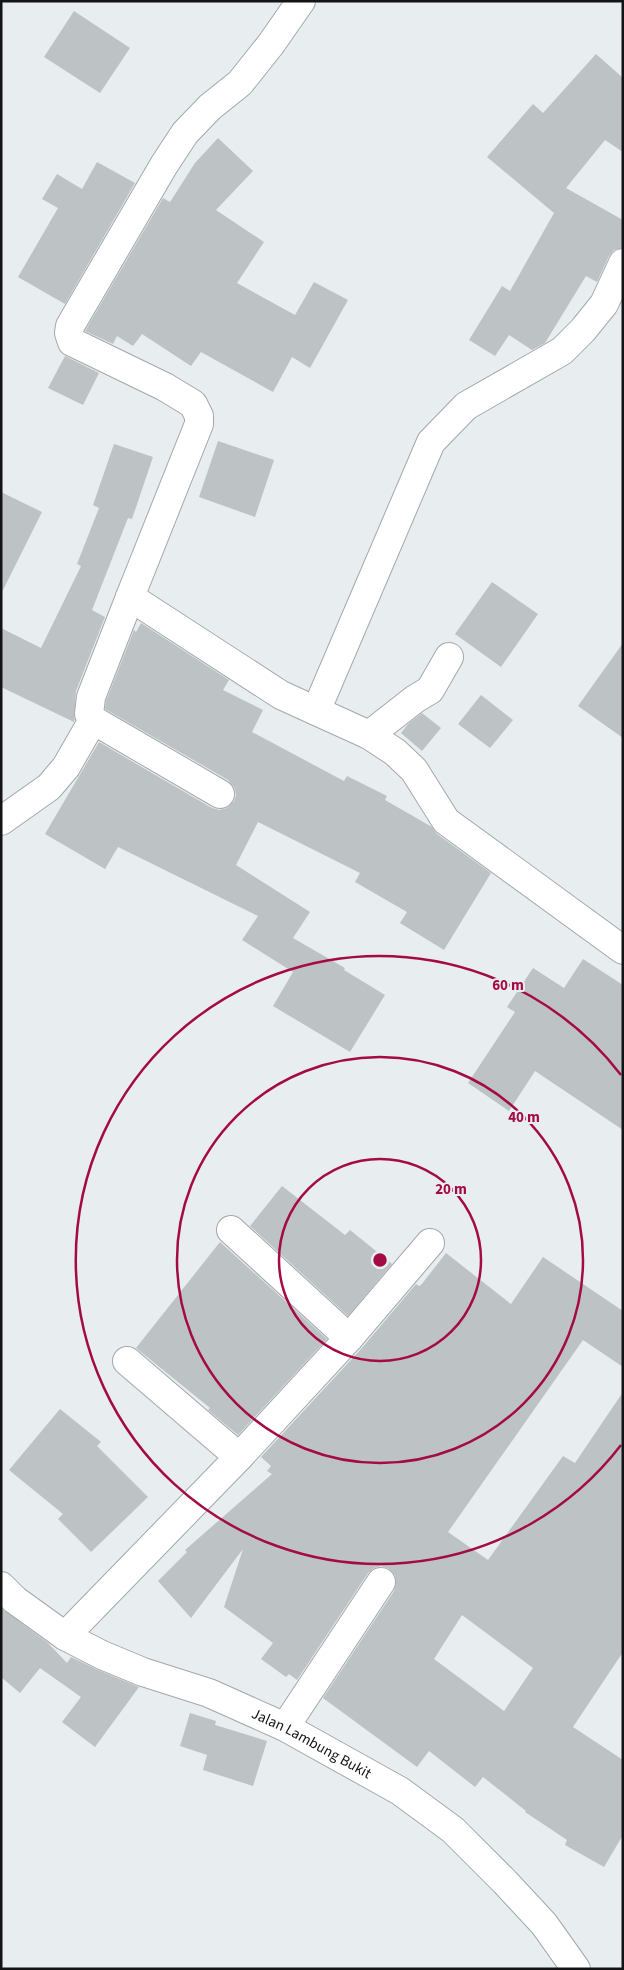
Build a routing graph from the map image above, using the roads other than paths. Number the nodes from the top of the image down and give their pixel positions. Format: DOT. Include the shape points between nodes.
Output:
graph roads {
  1 [pos="302,1"];
  2 [pos="623,263"];
  3 [pos="130,597"];
  4 [pos="449,657"];
  5 [pos="316,710"];
  6 [pos="94,720"];
  7 [pos="369,735"];
  8 [pos="220,794"];
  9 [pos="1,820"];
  10 [pos="623,950"];
  11 [pos="231,1230"];
  12 [pos="430,1243"];
  13 [pos="349,1338"];
  14 [pos="127,1361"];
  15 [pos="239,1457"];
  16 [pos="381,1582"];
  17 [pos="1,1586"];
  18 [pos="65,1636"];
  19 [pos="285,1727"];
  20 [pos="576,1969"];
  1 -- 3 [label="street" via="240,83 185,133 70,326 72,342 165,387 193,404 199,416 199,424"];
  2 -- 5 [label="street" via="604,304 562,351 466,406 431,442"];
  3 -- 5 [label="street" via="281,695"];
  3 -- 6 [label="street" via="91,697 89,714"];
  4 -- 7 [label="street" via="430,690"];
  5 -- 7 [label="street"];
  6 -- 8 [label="street"];
  6 -- 9 [label="street" via="49,787"];
  7 -- 10 [label="street" via="395,752 414,770 446,821"];
  11 -- 13 [label="street"];
  12 -- 13 [label="street"];
  13 -- 15 [label="street"];
  14 -- 15 [label="street"];
  15 -- 18 [label="street"];
  16 -- 19 [label="street"];
  17 -- 18 [label="street, Jalan Lambung Bukit"];
  18 -- 19 [label="street, Jalan Lambung Bukit" via="143,1672 208,1693"];
  19 -- 20 [label="street, Jalan Lambung Bukit" via="400,1791 453,1830 544,1924"];
}
